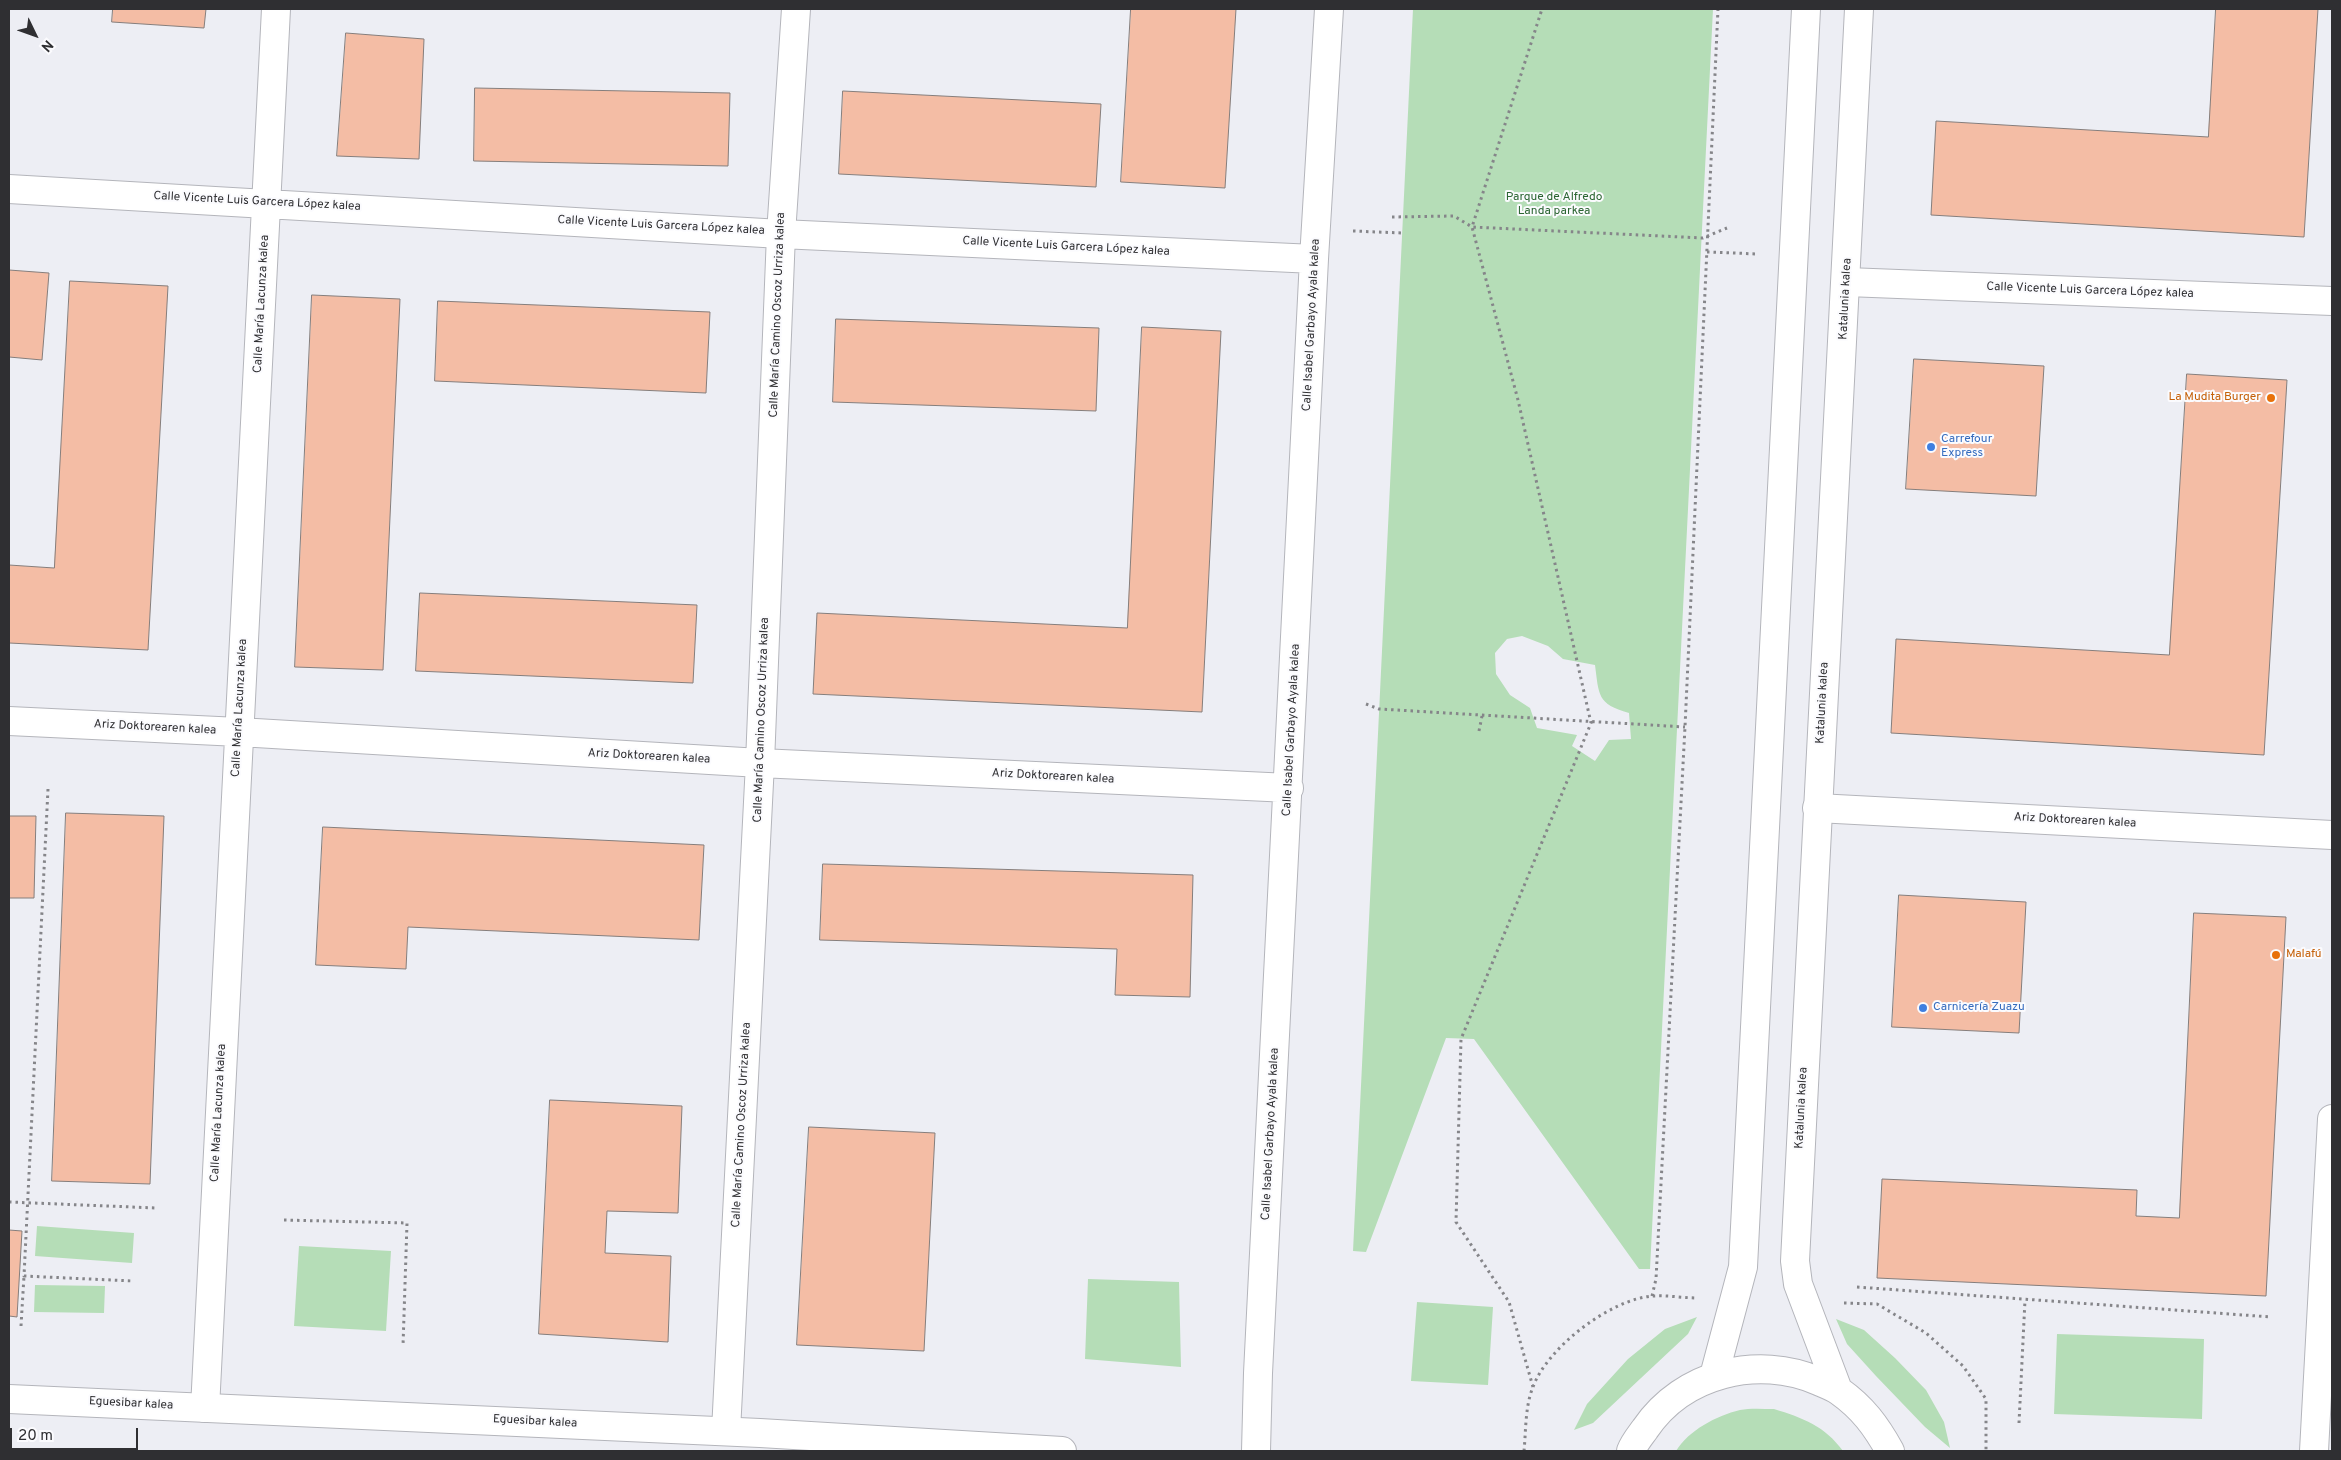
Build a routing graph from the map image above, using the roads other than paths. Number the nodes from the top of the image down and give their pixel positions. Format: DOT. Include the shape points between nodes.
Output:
graph roads {
  1 [pos="276,9"];
  2 [pos="796,9"];
  3 [pos="1329,9"];
  4 [pos="1806,9"];
  5 [pos="1859,9"];
  6 [pos="9,189"];
  7 [pos="267,203"];
  8 [pos="781,234"];
  9 [pos="1314,259"];
  10 [pos="1847,282"];
  11 [pos="2332,301"];
  12 [pos="9,721"];
  13 [pos="239,732"];
  14 [pos="760,763"];
  15 [pos="1289,788"];
  16 [pos="1817,808"];
  17 [pos="2332,835"];
  18 [pos="2332,1119"];
  19 [pos="1714,1376"];
  20 [pos="1838,1390"];
  21 [pos="9,1399"];
  22 [pos="205,1408"];
  23 [pos="726,1431"];
  24 [pos="1625,1450"];
  25 [pos="1062,1451"];
  26 [pos="1256,1451"];
  27 [pos="1890,1451"];
  28 [pos="2314,1451"];
  1 -- 7 [label="street, Calle María Lacunza kalea"];
  2 -- 8 [label="street, Calle María Camino Oscoz Urriza kalea"];
  3 -- 9 [label="street, Calle Isabel Garbayo Ayala kalea"];
  4 -- 19 [label="street" via="1744,1267"];
  5 -- 10 [label="street, Katalunia kalea"];
  6 -- 7 [label="street, Calle Vicente Luis Garcera López kalea"];
  7 -- 8 [label="street, Calle Vicente Luis Garcera López kalea"];
  7 -- 13 [label="street, Calle María Lacunza kalea"];
  8 -- 9 [label="street, Calle Vicente Luis Garcera López kalea"];
  8 -- 14 [label="street, Calle María Camino Oscoz Urriza kalea"];
  9 -- 15 [label="street, Calle Isabel Garbayo Ayala kalea"];
  10 -- 11 [label="street, Calle Vicente Luis Garcera López kalea"];
  10 -- 16 [label="street, Katalunia kalea"];
  12 -- 13 [label="street, Ariz Doktorearen kalea"];
  13 -- 14 [label="street, Ariz Doktorearen kalea"];
  13 -- 22 [label="street, Calle María Lacunza kalea"];
  14 -- 15 [label="street, Ariz Doktorearen kalea"];
  14 -- 23 [label="street, Calle María Camino Oscoz Urriza kalea"];
  15 -- 26 [label="street, Calle Isabel Garbayo Ayala kalea"];
  16 -- 17 [label="street, Ariz Doktorearen kalea"];
  16 -- 20 [label="street, Katalunia kalea" via="1795,1261 1798,1284"];
  18 -- 28 [label="street"];
  19 -- 20 [label="street" via="1756,1368 1799,1373"];
  19 -- 24 [label="street" via="1681,1392 1654,1416"];
  20 -- 27 [label="street" via="1874,1423"];
  21 -- 22 [label="street, Eguesibar kalea"];
  22 -- 23 [label="street, Eguesibar kalea"];
  23 -- 25 [label="street, Eguesibar kalea"];
}
